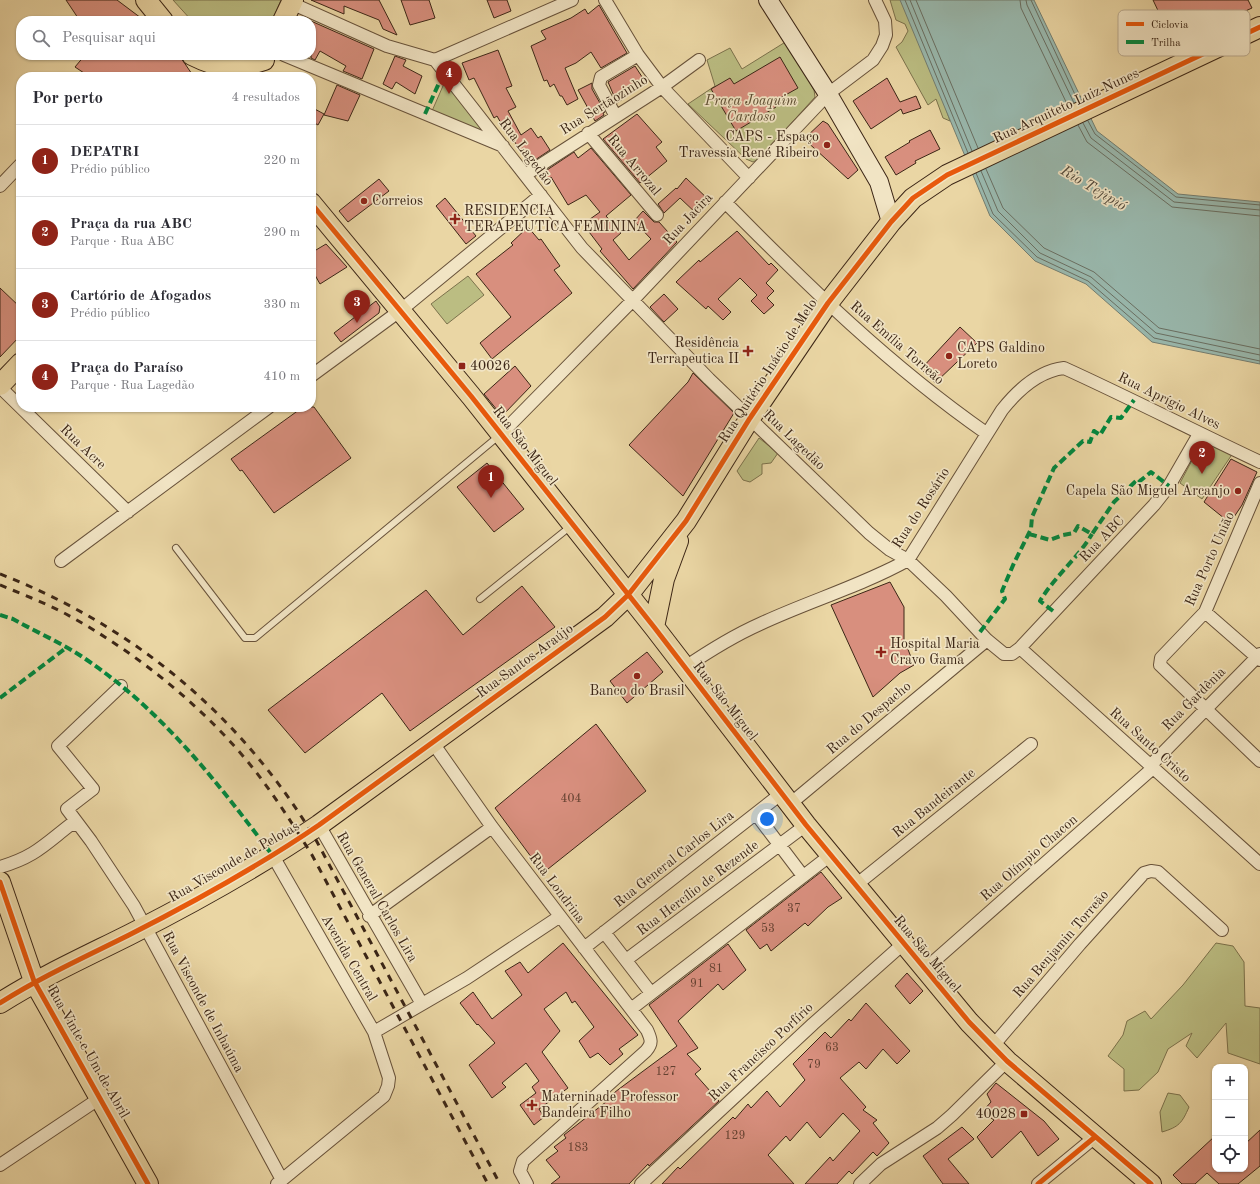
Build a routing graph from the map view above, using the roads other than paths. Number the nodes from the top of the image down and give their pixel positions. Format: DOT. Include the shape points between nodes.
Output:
graph roads {
  1 [pos="146,0"];
  2 [pos="572,0"];
  3 [pos="605,0"];
  4 [pos="768,0"];
  5 [pos="876,0"];
  6 [pos="292,2"];
  7 [pos="159,16"];
  8 [pos="285,16"];
  9 [pos="1260,27"];
  10 [pos="1250,32"];
  11 [pos="638,55"];
  12 [pos="1198,56"];
  13 [pos="195,60"];
  14 [pos="201,60"];
  15 [pos="296,60"];
  16 [pos="435,60"];
  17 [pos="699,60"];
  18 [pos="263,64"];
  19 [pos="203,72"];
  20 [pos="662,87"];
  21 [pos="828,94"];
  22 [pos="615,115"];
  23 [pos="588,133"];
  24 [pos="504,146"];
  25 [pos="16,169"];
  26 [pos="525,174"];
  27 [pos="947,175"];
  28 [pos="749,178"];
  29 [pos="0,186"];
  30 [pos="541,195"];
  31 [pos="725,202"];
  32 [pos="316,210"];
  33 [pos="657,215"];
  34 [pos="891,222"];
  35 [pos="632,300"];
  36 [pos="828,303"];
  37 [pos="401,310"];
  38 [pos="16,368"];
  39 [pos="1064,368"];
  40 [pos="316,372"];
  41 [pos="0,386"];
  42 [pos="16,402"];
  43 [pos="26,412"];
  44 [pos="262,412"];
  45 [pos="750,418"];
  46 [pos="986,433"];
  47 [pos="501,434"];
  48 [pos="1199,434"];
  49 [pos="1260,462"];
  50 [pos="1260,483"];
  51 [pos="128,512"];
  52 [pos="686,521"];
  53 [pos="572,525"];
  54 [pos="176,548"];
  55 [pos="908,560"];
  56 [pos="61,561"];
  57 [pos="628,595"];
  58 [pos="480,599"];
  59 [pos="1205,612"];
  60 [pos="654,627"];
  61 [pos="987,640"];
  62 [pos="1016,651"];
  63 [pos="1259,657"];
  64 [pos="684,668"];
  65 [pos="121,686"];
  66 [pos="1205,708"];
  67 [pos="433,743"];
  68 [pos="1031,744"];
  69 [pos="1260,761"];
  70 [pos="1152,767"];
  71 [pos="786,798"];
  72 [pos="756,814"];
  73 [pos="79,825"];
  74 [pos="319,825"];
  75 [pos="806,825"];
  76 [pos="492,827"];
  77 [pos="780,845"];
  78 [pos="832,854"];
  79 [pos="273,856"];
  80 [pos="1260,864"];
  81 [pos="0,867"];
  82 [pos="803,876"];
  83 [pos="0,882"];
  84 [pos="856,885"];
  85 [pos="369,916"];
  86 [pos="559,917"];
  87 [pos="146,926"];
  88 [pos="1222,930"];
  89 [pos="604,932"];
  90 [pos="903,944"];
  91 [pos="584,948"];
  92 [pos="626,960"];
  93 [pos="924,970"];
  94 [pos="34,982"];
  95 [pos="651,993"];
  96 [pos="0,1003"];
  97 [pos="422,1004"];
  98 [pos="631,1009"];
  99 [pos="374,1032"];
  100 [pos="992,1047"];
  101 [pos="1007,1061"];
  102 [pos="100,1098"];
  103 [pos="1095,1137"];
  104 [pos="0,1165"];
  105 [pos="280,1182"];
  106 [pos="148,1184"];
  107 [pos="527,1184"];
  108 [pos="641,1184"];
  109 [pos="860,1184"];
  110 [pos="1038,1184"];
  111 [pos="1151,1184"];
  1 -- 7 [label="main road"];
  2 -- 16 [label="street"];
  3 -- 11 [label="street"];
  4 -- 21 [label="main road"];
  5 -- 21 [label="street, Rua Jacira" via="885,21 886,35 882,46 873,60"];
  6 -- 8 [label="main road"];
  6 -- 16 [label="street" via="387,46"];
  9 -- 10 [label="main road, Rua Arquiteto Luiz Nunes"];
  11 -- 20 [label="street"];
  11 -- 22 [label="street" via="598,80"];
  12 -- 27 [label="main road, Rua Arquiteto Luiz Nunes"];
  13 -- 19 [label="main road"];
  14 -- 18 [label="main road" via="228,68"];
  15 -- 24 [label="street"];
  16 -- 24 [label="street, Rua Lagedão"];
  17 -- 20 [label="street, Rua Sertãozinho"];
  20 -- 22 [label="street, Rua Sertãozinho"];
  20 -- 28 [label="street"];
  21 -- 28 [label="street, Rua Jacira"];
  21 -- 34 [label="main road" via="879,182"];
  22 -- 23 [label="street, Rua Sertãozinho"];
  23 -- 26 [label="street, Rua Sertãozinho"];
  23 -- 33 [label="street, Rua Arrozal"];
  24 -- 26 [label="street, Rua Lagedão"];
  25 -- 29 [label="street"];
  26 -- 30 [label="street, Rua Lagedão"];
  27 -- 34 [label="main road, Rua Quitério Inácio de Melo" via="913,198"];
  28 -- 31 [label="street, Rua Jacira"];
  30 -- 35 [label="street, Rua Lagedão" via="582,248"];
  30 -- 37 [label="street"];
  31 -- 35 [label="street, Rua Jacira"];
  31 -- 36 [label="street, Rua Emília Torreão"];
  32 -- 37 [label="main road, Rua São Miguel"];
  34 -- 36 [label="main road, Rua Quitério Inácio de Melo"];
  35 -- 45 [label="street, Rua Lagedão"];
  35 -- 47 [label="street, Rua Jacira"];
  36 -- 45 [label="main road, Rua Quitério Inácio de Melo"];
  36 -- 46 [label="street, Rua Emília Torreão" via="882,352"];
  37 -- 40 [label="street"];
  37 -- 47 [label="main road, Rua São Miguel"];
  38 -- 41 [label="main road"];
  39 -- 46 [label="street, Rua do Rosário" via="1047,373 1021,390 1002,410"];
  39 -- 48 [label="street, Rua Aprígio Alves"];
  41 -- 42 [label="street, Rua Acre"];
  43 -- 51 [label="street, Rua Acre"];
  44 -- 51 [label="street"];
  45 -- 52 [label="main road, Rua Quitério Inácio de Melo"];
  45 -- 55 [label="street, Rua Lagedão" via="869,533 890,550"];
  46 -- 55 [label="street, Rua do Rosário"];
  47 -- 53 [label="main road, Rua São Miguel"];
  47 -- 54 [label="lane" via="255,638 245,638"];
  48 -- 49 [label="street, Rua Aprígio Alves"];
  48 -- 62 [label="street, Rua ABC" via="1169,486 1154,505"];
  50 -- 59 [label="street, Rua Porto União"];
  51 -- 56 [label="street"];
  52 -- 57 [label="main road, Rua Quitério Inácio de Melo"];
  52 -- 60 [label="main road" via="664,579"];
  53 -- 57 [label="main road, Rua São Miguel"];
  53 -- 58 [label="lane"];
  55 -- 61 [label="street, Rua Lagedão"];
  55 -- 64 [label="street, Rua do Rosário" via="849,589 760,623 718,645"];
  57 -- 60 [label="main road, Rua São Miguel"];
  57 -- 67 [label="main road, Rua Santos Araújo" via="605,617"];
  59 -- 63 [label="street"];
  59 -- 66 [label="street, Rua Porto União" via="1161,658 1160,664"];
  60 -- 64 [label="main road, Rua São Miguel"];
  61 -- 62 [label="street, Rua Lagedão" via="1004,654"];
  61 -- 71 [label="street, Rua do Despacho"];
  62 -- 70 [label="street, Rua Santo Cristo"];
  63 -- 66 [label="street, Rua Gardênia"];
  64 -- 71 [label="main road, Rua São Miguel"];
  65 -- 73 [label="street, Rua Visconde de Inhaúma" via="58,746 93,789 67,809"];
  66 -- 69 [label="street"];
  66 -- 70 [label="street, Rua Gardênia"];
  67 -- 74 [label="main road, Rua Visconde de Pelotas"];
  67 -- 76 [label="street, Rua Londrina"];
  68 -- 84 [label="street, Rua Bandeirante"];
  70 -- 80 [label="street, Rua Santo Cristo"];
  70 -- 93 [label="street, Rua Olímpio Chacon"];
  71 -- 72 [label="street, Rua General Carlos Lira"];
  71 -- 75 [label="main road, Rua São Miguel"];
  72 -- 77 [label="street"];
  72 -- 89 [label="street, Rua General Carlos Lira"];
  73 -- 81 [label="street" via="70,825 30,856"];
  73 -- 87 [label="street, Rua Visconde de Inhaúma"];
  74 -- 79 [label="main road, Rua Visconde de Pelotas"];
  74 -- 85 [label="street, Rua General Carlos Lira"];
  75 -- 77 [label="street, Rua Hercílio de Rezende"];
  75 -- 78 [label="main road, Rua São Miguel"];
  76 -- 85 [label="street"];
  76 -- 86 [label="street, Rua Londrina"];
  77 -- 82 [label="street"];
  77 -- 92 [label="street, Rua Hercílio de Rezende"];
  78 -- 82 [label="street"];
  78 -- 84 [label="main road, Rua São Miguel"];
  79 -- 87 [label="main road, Rua Visconde de Pelotas"];
  79 -- 99 [label="street, Avenida Central"];
  82 -- 95 [label="street"];
  83 -- 94 [label="main road, Rua Vinte e Um de Abril"];
  84 -- 90 [label="main road, Rua São Miguel"];
  85 -- 97 [label="street, Rua General Carlos Lira"];
  86 -- 91 [label="street, Rua Londrina"];
  86 -- 97 [label="street" via="467,978"];
  87 -- 94 [label="main road, Rua Visconde de Pelotas"];
  87 -- 105 [label="street, Rua Visconde de Inhaúma"];
  88 -- 100 [label="street, Rua Benjamin Torreão" via="1158,872 1151,870 1144,873"];
  89 -- 91 [label="street, Rua General Carlos Lira"];
  89 -- 92 [label="street"];
  90 -- 93 [label="main road, Rua São Miguel"];
  90 -- 108 [label="street, Rua Francisco Porfírio"];
  91 -- 98 [label="street, Rua Londrina"];
  92 -- 95 [label="street"];
  93 -- 100 [label="main road, Rua São Miguel"];
  94 -- 96 [label="main road, Rua Visconde de Pelotas"];
  94 -- 102 [label="main road, Rua Vinte e Um de Abril"];
  95 -- 98 [label="street"];
  97 -- 99 [label="street"];
  98 -- 107 [label="street, Rua Londrina" via="647,1030 651,1046 523,1161 520,1171"];
  99 -- 105 [label="street, Avenida Central" via="389,1078 384,1096"];
  100 -- 101 [label="main road, Rua São Miguel"];
  101 -- 103 [label="main road, Rua São Miguel"];
  101 -- 109 [label="street" via="937,1128 881,1164"];
  102 -- 104 [label="street"];
  102 -- 106 [label="main road, Rua Vinte e Um de Abril"];
  103 -- 110 [label="street"];
  103 -- 111 [label="main road, Rua São Miguel"];
}
